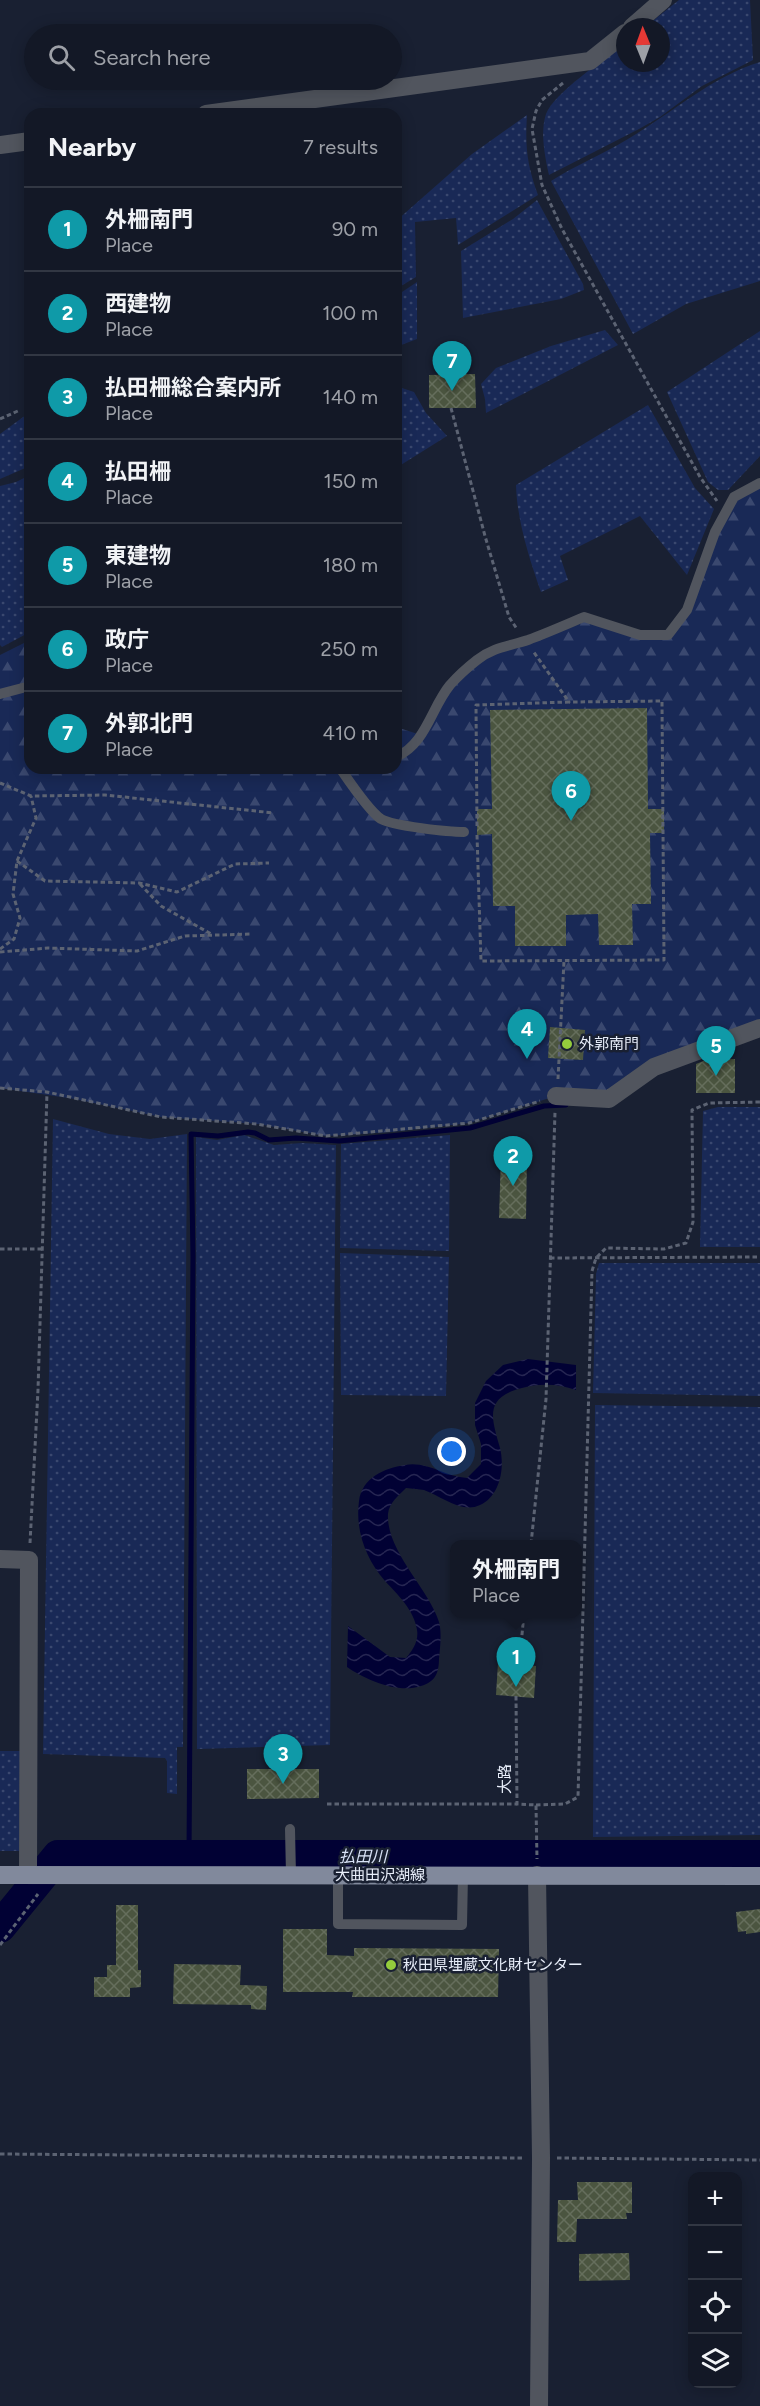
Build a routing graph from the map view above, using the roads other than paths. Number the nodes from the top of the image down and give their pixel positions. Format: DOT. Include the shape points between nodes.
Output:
graph roads {
  1 [pos="663,0"];
  2 [pos="642,18"];
  3 [pos="616,40"];
  4 [pos="402,87"];
  5 [pos="380,90"];
  6 [pos="249,108"];
  7 [pos="24,142"];
  8 [pos="0,145"];
  9 [pos="760,483"];
  10 [pos="24,688"];
  11 [pos="0,694"];
  12 [pos="402,754"];
  13 [pos="344,774"];
  14 [pos="464,832"];
  15 [pos="760,1028"];
  16 [pos="556,1096"];
  17 [pos="0,1559"];
  18 [pos="290,1829"];
  19 [pos="0,1875"];
  20 [pos="29,1875"];
  21 [pos="291,1875"];
  22 [pos="338,1875"];
  23 [pos="463,1875"];
  24 [pos="537,1875"];
  25 [pos="760,1876"];
  26 [pos="539,2406"];
  1 -- 2 [label="street"];
  3 -- 4 [label="street" via="590,61"];
  5 -- 6 [label="street"];
  7 -- 8 [label="street"];
  9 -- 12 [label="lane" via="734,497 712,542 687,610 668,635 640,635 584,617 526,641 505,645 478,659 450,685 421,735"];
  10 -- 11 [label="lane"];
  13 -- 14 [label="lane" via="381,819 443,832"];
  15 -- 16 [label="street" via="654,1067 609,1099"];
  17 -- 20 [label="street" via="29,1560"];
  18 -- 21 [label="lane"];
  19 -- 20 [label="main road, 大曲田沢湖線"];
  20 -- 21 [label="main road, 大曲田沢湖線"];
  21 -- 22 [label="main road, 大曲田沢湖線"];
  22 -- 23 [label="main road, 大曲田沢湖線"];
  22 -- 23 [label="lane" via="338,1924 462,1925"];
  23 -- 24 [label="main road, 大曲田沢湖線"];
  24 -- 25 [label="main road, 大曲田沢湖線"];
  24 -- 26 [label="street"];
}
